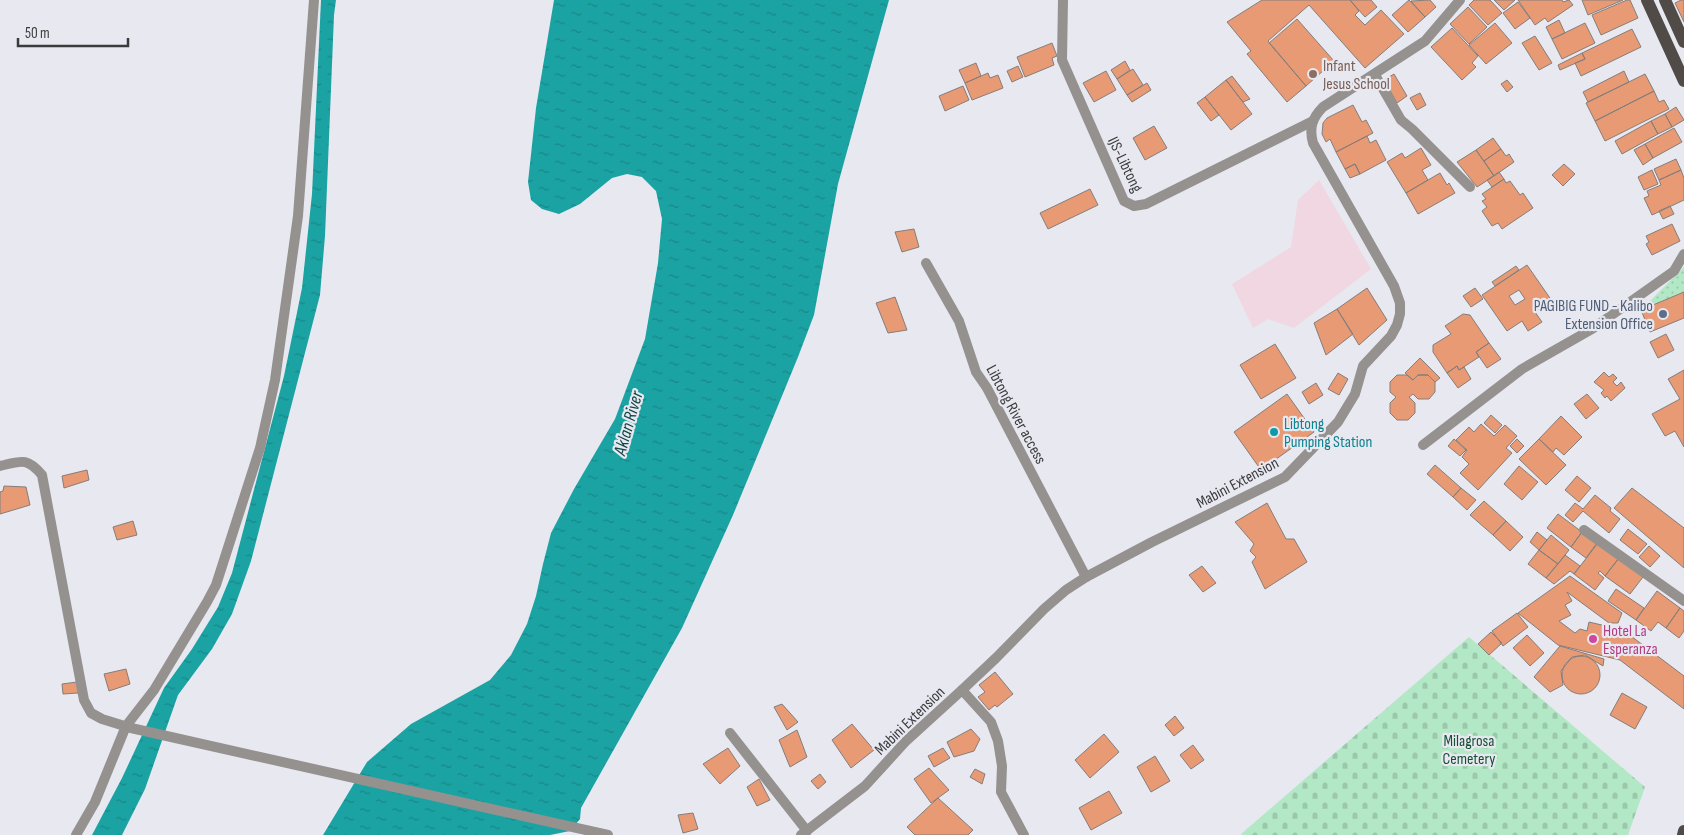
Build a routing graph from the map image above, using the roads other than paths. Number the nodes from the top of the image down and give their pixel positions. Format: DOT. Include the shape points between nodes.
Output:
graph roads {
  1 [pos="314,0"];
  2 [pos="1063,0"];
  3 [pos="1647,0"];
  4 [pos="1665,0"];
  5 [pos="1458,1"];
  6 [pos="1684,42"];
  7 [pos="1375,75"];
  8 [pos="1684,81"];
  9 [pos="1313,121"];
  10 [pos="1470,187"];
  11 [pos="1684,254"];
  12 [pos="926,263"];
  13 [pos="1423,445"];
  14 [pos="0,466"];
  15 [pos="1584,530"];
  16 [pos="1086,577"];
  17 [pos="1684,602"];
  18 [pos="962,690"];
  19 [pos="129,727"];
  20 [pos="730,733"];
  21 [pos="1684,831"];
  22 [pos="804,833"];
  23 [pos="76,835"];
  24 [pos="608,835"];
  25 [pos="1024,835"];
  26 [pos="1682,835"];
  1 -- 19 [label="street" via="298,216 275,380 260,448 216,585"];
  2 -- 9 [label="street, IJS-Libtong" via="1062,60 1124,201 1134,206 1146,204"];
  3 -- 8 [label="main road"];
  4 -- 6 [label="main road"];
  5 -- 7 [label="street" via="1425,41"];
  7 -- 9 [label="street" via="1323,107"];
  7 -- 10 [label="street" via="1401,120"];
  9 -- 16 [label="street, Mabini Extension" via="1313,143 1398,294 1400,314 1397,325 1363,366 1355,394 1338,422 1285,477"];
  11 -- 13 [label="street" via="1674,271 1592,329 1522,369"];
  12 -- 16 [label="street, Libtong River access" via="960,321 976,372"];
  14 -- 19 [label="street" via="20,461 33,464 42,475 84,700 91,713"];
  15 -- 17 [label="street"];
  16 -- 18 [label="street, Mabini Extension" via="1044,609"];
  18 -- 22 [label="street, Mabini Extension" via="906,741 865,786"];
  18 -- 25 [label="street" via="991,722 1002,766 1001,792"];
  19 -- 23 [label="street" via="96,802"];
  19 -- 24 [label="street"];
  20 -- 22 [label="street"];
  21 -- 26 [label="main road"];
}
